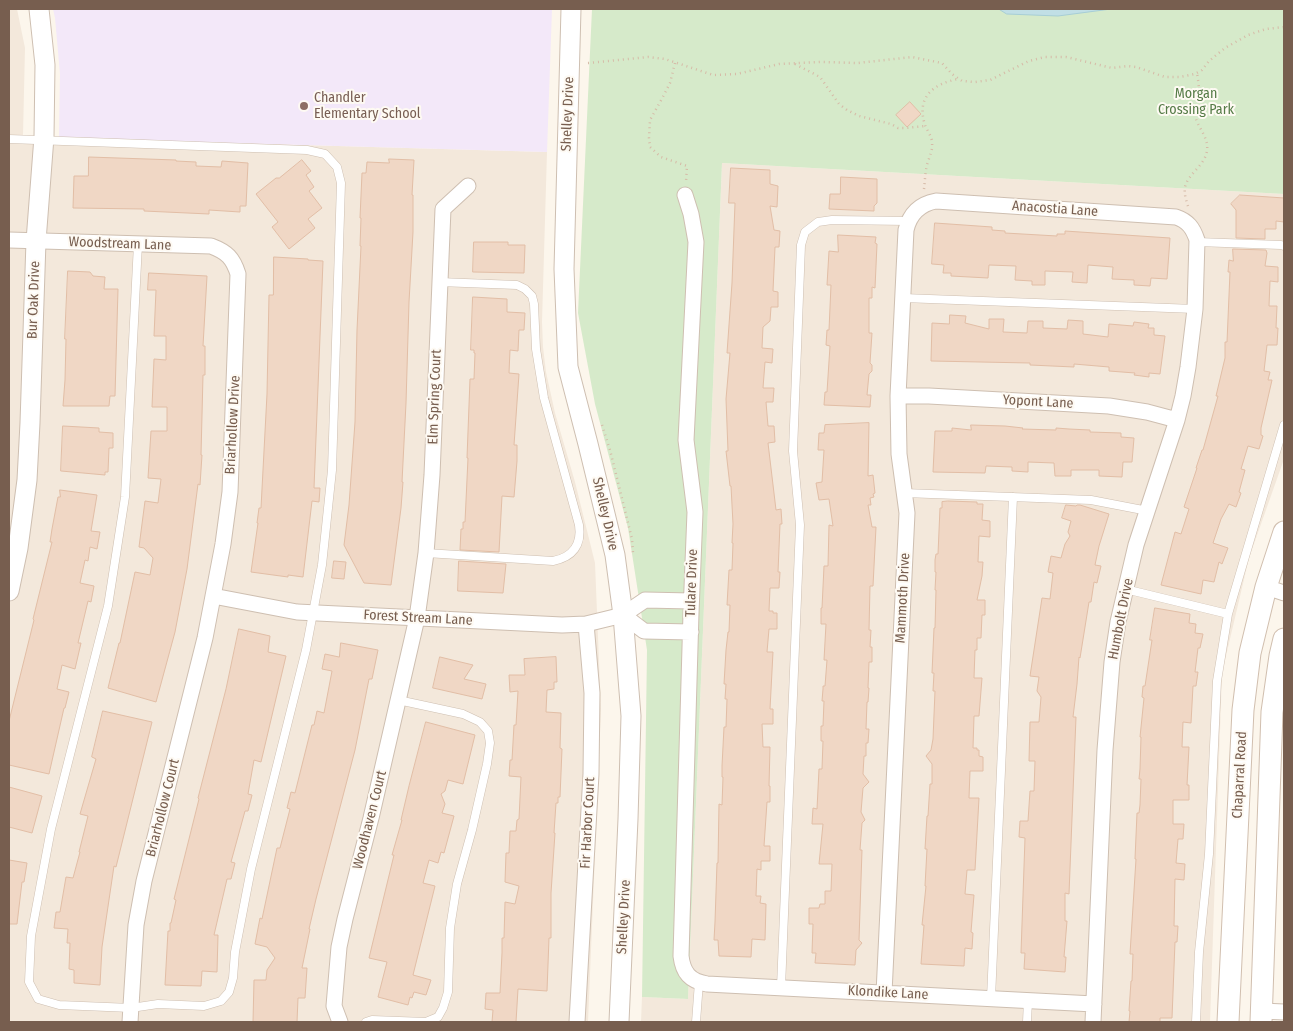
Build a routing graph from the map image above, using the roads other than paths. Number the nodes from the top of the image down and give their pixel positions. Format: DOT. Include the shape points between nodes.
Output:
graph roads {
  1 [pos="39,9"];
  2 [pos="572,9"];
  3 [pos="9,139"];
  4 [pos="44,141"];
  5 [pos="468,186"];
  6 [pos="685,195"];
  7 [pos="908,221"];
  8 [pos="1187,222"];
  9 [pos="9,240"];
  10 [pos="36,242"];
  11 [pos="1197,242"];
  12 [pos="138,244"];
  13 [pos="1284,246"];
  14 [pos="229,256"];
  15 [pos="440,282"];
  16 [pos="903,298"];
  17 [pos="1195,309"];
  18 [pos="898,396"];
  19 [pos="1177,420"];
  20 [pos="1284,425"];
  21 [pos="904,493"];
  22 [pos="1013,497"];
  23 [pos="1148,511"];
  24 [pos="1284,532"];
  25 [pos="426,553"];
  26 [pos="1125,590"];
  27 [pos="1275,590"];
  28 [pos="9,591"];
  29 [pos="213,596"];
  30 [pos="691,601"];
  31 [pos="312,613"];
  32 [pos="1228,614"];
  33 [pos="623,615"];
  34 [pos="417,618"];
  35 [pos="586,624"];
  36 [pos="690,632"];
  37 [pos="1284,639"];
  38 [pos="398,700"];
  39 [pos="699,982"];
  40 [pos="781,987"];
  41 [pos="884,993"];
  42 [pos="991,998"];
  43 [pos="1028,1000"];
  44 [pos="1094,1004"];
  45 [pos="1284,1012"];
  46 [pos="131,1015"];
  47 [pos="1262,1017"];
  48 [pos="340,1022"];
  49 [pos="366,1022"];
  50 [pos="577,1022"];
  51 [pos="619,1022"];
  52 [pos="696,1022"];
  53 [pos="1027,1022"];
  54 [pos="1093,1022"];
  55 [pos="1196,1022"];
  56 [pos="1228,1022"];
  1 -- 4 [label="street, Bur Oak Drive" via="45,65"];
  2 -- 33 [label="street, Shelley Drive" via="564,269 568,366 615,555"];
  3 -- 4 [label="lane"];
  4 -- 10 [label="street, Bur Oak Drive"];
  4 -- 31 [label="lane" via="307,150 325,154 337,167 341,182 332,470 322,565"];
  5 -- 15 [label="street, Elm Spring Court" via="443,209"];
  6 -- 30 [label="street, Tulare Drive" via="696,242 686,440 695,512"];
  7 -- 8 [label="street, Anacostia Lane" via="921,206 936,201 1176,217"];
  7 -- 16 [label="street, Mammoth Drive"];
  7 -- 40 [label="lane" via="818,222 805,232 802,245 793,451 800,525"];
  8 -- 11 [label="street, Humbolt Drive"];
  9 -- 10 [label="street, Woodstream Lane"];
  10 -- 12 [label="street, Woodstream Lane"];
  10 -- 28 [label="street, Bur Oak Drive" via="27,480"];
  11 -- 13 [label="lane"];
  11 -- 17 [label="street, Humbolt Drive"];
  12 -- 14 [label="street, Woodstream Lane" via="211,246"];
  12 -- 46 [label="lane" via="125,497 108,606 51,829 31,936 29,982 38,999"];
  14 -- 29 [label="street, Briarhollow Drive" via="238,274 235,390 230,492"];
  15 -- 25 [label="street, Elm Spring Court"];
  15 -- 25 [label="lane" via="517,285 532,296 542,389 580,533 575,549 553,561"];
  16 -- 17 [label="lane"];
  16 -- 18 [label="street, Mammoth Drive"];
  17 -- 19 [label="street, Humbolt Drive"];
  18 -- 19 [label="street, Yopont Lane" via="1109,406"];
  18 -- 21 [label="street, Mammoth Drive" via="899,454"];
  19 -- 23 [label="street, Humbolt Drive"];
  20 -- 32 [label="lane"];
  21 -- 22 [label="lane"];
  21 -- 41 [label="street, Mammoth Drive" via="907,513"];
  22 -- 23 [label="lane" via="1091,500"];
  22 -- 42 [label="lane"];
  23 -- 26 [label="street, Humbolt Drive"];
  24 -- 27 [label="main road, Chaparral Road"];
  25 -- 34 [label="street, Elm Spring Court"];
  26 -- 32 [label="lane"];
  26 -- 44 [label="street, Humbolt Drive" via="1112,662 1105,750"];
  27 -- 56 [label="main road, Chaparral Road" via="1250,653 1242,710"];
  29 -- 31 [label="street, Forest Stream Lane"];
  29 -- 46 [label="street, Briarhollow Court" via="144,881 136,925"];
  30 -- 33 [label="street, Forest Stream Lane" via="645,600"];
  30 -- 36 [label="street, Tulare Drive"];
  31 -- 34 [label="street, Forest Stream Lane"];
  31 -- 46 [label="lane" via="306,650 251,869 229,992 221,1002 204,1006 158,1004"];
  32 -- 55 [label="lane" via="1217,680 1209,854"];
  33 -- 35 [label="street, Forest Stream Lane"];
  33 -- 36 [label="street" via="644,631"];
  33 -- 51 [label="street, Shelley Drive" via="631,716"];
  34 -- 35 [label="street, Forest Stream Lane"];
  34 -- 38 [label="street, Woodhaven Court"];
  35 -- 50 [label="street, Fir Harbor Court" via="592,693 591,774"];
  36 -- 39 [label="street, Tulare Drive" via="681,956 686,972"];
  37 -- 47 [label="main road" via="1272,712"];
  38 -- 48 [label="street, Woodhaven Court" via="344,919 334,1006"];
  38 -- 49 [label="lane" via="463,714 488,730 490,743 457,884 444,1008 438,1017 426,1022"];
  39 -- 40 [label="street, Klondike Lane"];
  39 -- 52 [label="lane"];
  40 -- 41 [label="street, Klondike Lane"];
  41 -- 42 [label="street, Klondike Lane"];
  42 -- 43 [label="street, Klondike Lane"];
  43 -- 44 [label="street, Klondike Lane"];
  43 -- 53 [label="lane"];
  44 -- 54 [label="street, Humbolt Drive"];
  45 -- 47 [label="street"];
}
